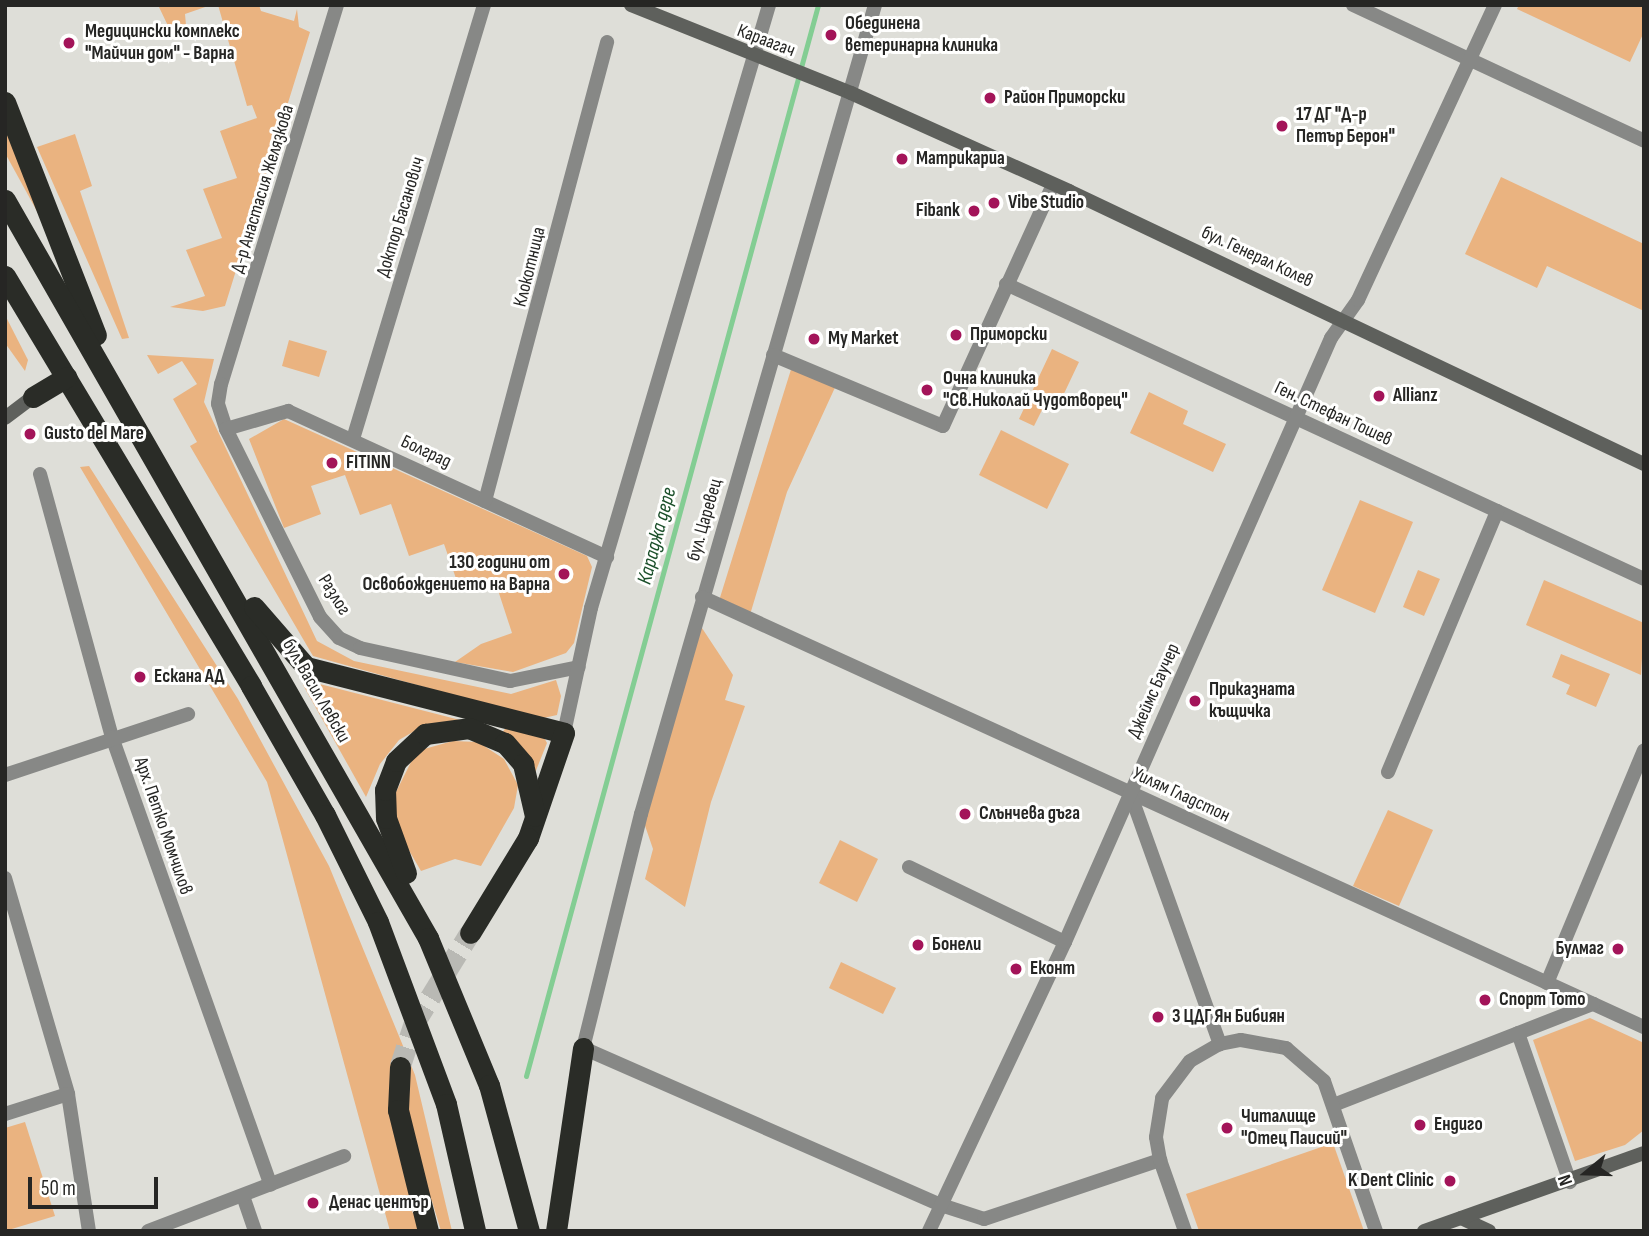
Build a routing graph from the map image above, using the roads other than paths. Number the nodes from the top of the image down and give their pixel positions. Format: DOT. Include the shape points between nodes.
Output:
graph roads {
  1 [pos="337,5"];
  2 [pos="484,5"];
  3 [pos="631,5"];
  4 [pos="769,5"];
  5 [pos="875,5"];
  6 [pos="1353,5"];
  7 [pos="1495,5"];
  8 [pos="607,42"];
  9 [pos="753,57"];
  10 [pos="1470,59"];
  11 [pos="851,93"];
  12 [pos="5,102"];
  13 [pos="1644,141"];
  14 [pos="1053,185"];
  15 [pos="5,201"];
  16 [pos="7,279"];
  17 [pos="1006,284"];
  18 [pos="1344,319"];
  19 [pos="773,355"];
  20 [pos="66,377"];
  21 [pos="221,384"];
  22 [pos="33,397"];
  23 [pos="122,402"];
  24 [pos="5,418"];
  25 [pos="1296,418"];
  26 [pos="226,429"];
  27 [pos="352,439"];
  28 [pos="1644,464"];
  29 [pos="40,474"];
  30 [pos="485,501"];
  31 [pos="1497,511"];
  32 [pos="607,557"];
  33 [pos="215,559"];
  34 [pos="1644,579"];
  35 [pos="702,597"];
  36 [pos="579,667"];
  37 [pos="188,714"];
  38 [pos="564,733"];
  39 [pos="112,737"];
  40 [pos="1644,750"];
  41 [pos="1388,772"];
  42 [pos="5,775"];
  43 [pos="1130,793"];
  44 [pos="535,821"];
  45 [pos="909,867"];
  46 [pos="5,878"];
  47 [pos="470,933"];
  48 [pos="428,938"];
  49 [pos="1065,942"];
  50 [pos="1547,983"];
  51 [pos="1593,1004"];
  52 [pos="1644,1027"];
  53 [pos="1518,1033"];
  54 [pos="1220,1044"];
  55 [pos="583,1048"];
  56 [pos="400,1067"];
  57 [pos="68,1094"];
  58 [pos="1336,1104"];
  59 [pos="5,1114"];
  60 [pos="344,1156"];
  61 [pos="1639,1156"];
  62 [pos="1160,1160"];
  63 [pos="1570,1182"];
  64 [pos="271,1185"];
  65 [pos="243,1196"];
  66 [pos="941,1205"];
  67 [pos="1497,1206"];
  68 [pos="1461,1219"];
  69 [pos="89,1231"];
  70 [pos="148,1231"];
  71 [pos="255,1231"];
  72 [pos="428,1231"];
  73 [pos="475,1231"];
  74 [pos="529,1231"];
  75 [pos="556,1231"];
  76 [pos="929,1231"];
  77 [pos="1185,1231"];
  78 [pos="1376,1231"];
  79 [pos="1424,1231"];
  80 [pos="1491,1231"];
  1 -- 21 [label="street, Д-р Анастасия Желязкова"];
  2 -- 27 [label="street, Доктор Басанович"];
  3 -- 9 [label="street, Караагач"];
  4 -- 9 [label="street"];
  5 -- 11 [label="street, бул. Царевец"];
  6 -- 10 [label="street"];
  7 -- 10 [label="street, Джеймс Баучер"];
  8 -- 30 [label="street, Клокотница"];
  9 -- 11 [label="street, Караагач"];
  9 -- 32 [label="street"];
  10 -- 13 [label="street"];
  10 -- 18 [label="street, Джеймс Баучер" via="1363,289"];
  11 -- 14 [label="street, бул. Генерал Колев"];
  11 -- 19 [label="street, бул. Царевец"];
  12 -- 23 [label="highway"];
  14 -- 17 [label="street"];
  14 -- 18 [label="street, бул. Генерал Колев"];
  15 -- 23 [label="highway, бул. Васил Левски"];
  16 -- 20 [label="highway"];
  17 -- 19 [label="street" via="943,426"];
  17 -- 25 [label="street, Ген. Стефан Тошев"];
  18 -- 25 [label="street, Джеймс Баучер"];
  18 -- 28 [label="street, бул. Генерал Колев"];
  19 -- 35 [label="street, бул. Царевец"];
  20 -- 22 [label="highway"];
  20 -- 73 [label="highway" via="258,698 378,922 446,1104"];
  21 -- 26 [label="street, Разлог" via="218,404"];
  22 -- 24 [label="street"];
  23 -- 33 [label="highway, бул. Васил Левски"];
  25 -- 31 [label="street, Ген. Стефан Тошев"];
  25 -- 43 [label="street, Джеймс Баучер"];
  26 -- 27 [label="street, Болград" via="288,411"];
  26 -- 36 [label="street, Разлог" via="320,617 340,638 371,651 510,681"];
  27 -- 30 [label="street, Болград"];
  29 -- 39 [label="street, Арх. Петко Момчилов"];
  30 -- 32 [label="street, Болград"];
  31 -- 34 [label="street, Ген. Стефан Тошев"];
  31 -- 41 [label="street"];
  32 -- 36 [label="street"];
  33 -- 38 [label="highway" via="306,667"];
  33 -- 48 [label="highway, бул. Васил Левски"];
  35 -- 43 [label="street, Уилям Гладстон"];
  35 -- 55 [label="street, бул. Царевец" via="641,814"];
  36 -- 38 [label="street"];
  37 -- 39 [label="street"];
  38 -- 44 [label="highway"];
  39 -- 42 [label="street"];
  39 -- 64 [label="street, Арх. Петко Момчилов"];
  40 -- 50 [label="street"];
  43 -- 49 [label="street, Джеймс Баучер"];
  43 -- 50 [label="street, Уилям Гладстон"];
  43 -- 54 [label="street"];
  44 -- 47 [label="highway"];
  44 -- 48 [label="highway" via="523,764 494,735 455,727 436,730 403,751 390,775 384,808"];
  45 -- 49 [label="street"];
  46 -- 57 [label="street"];
  48 -- 74 [label="highway, бул. Васил Левски" via="489,1085"];
  49 -- 66 [label="street, Джеймс Баучер"];
  50 -- 51 [label="street, Уилям Гладстон"];
  51 -- 52 [label="street, Уилям Гладстон"];
  51 -- 53 [label="street"];
  53 -- 58 [label="street"];
  53 -- 63 [label="street"];
  54 -- 58 [label="street" via="1262,1041 1286,1048 1324,1081"];
  54 -- 62 [label="street" via="1190,1061 1170,1083 1158,1114"];
  55 -- 66 [label="street"];
  55 -- 75 [label="highway"];
  56 -- 72 [label="highway" via="398,1110"];
  57 -- 59 [label="street"];
  57 -- 69 [label="street"];
  58 -- 78 [label="street"];
  60 -- 64 [label="street"];
  61 -- 63 [label="street"];
  62 -- 66 [label="street" via="984,1219"];
  62 -- 77 [label="street"];
  63 -- 67 [label="street"];
  64 -- 65 [label="street"];
  65 -- 70 [label="street"];
  65 -- 71 [label="street"];
  66 -- 76 [label="street, Джеймс Баучер"];
  67 -- 68 [label="street"];
  67 -- 80 [label="street" via="1489,1220"];
  68 -- 79 [label="street"];
  68 -- 80 [label="street"];
}
